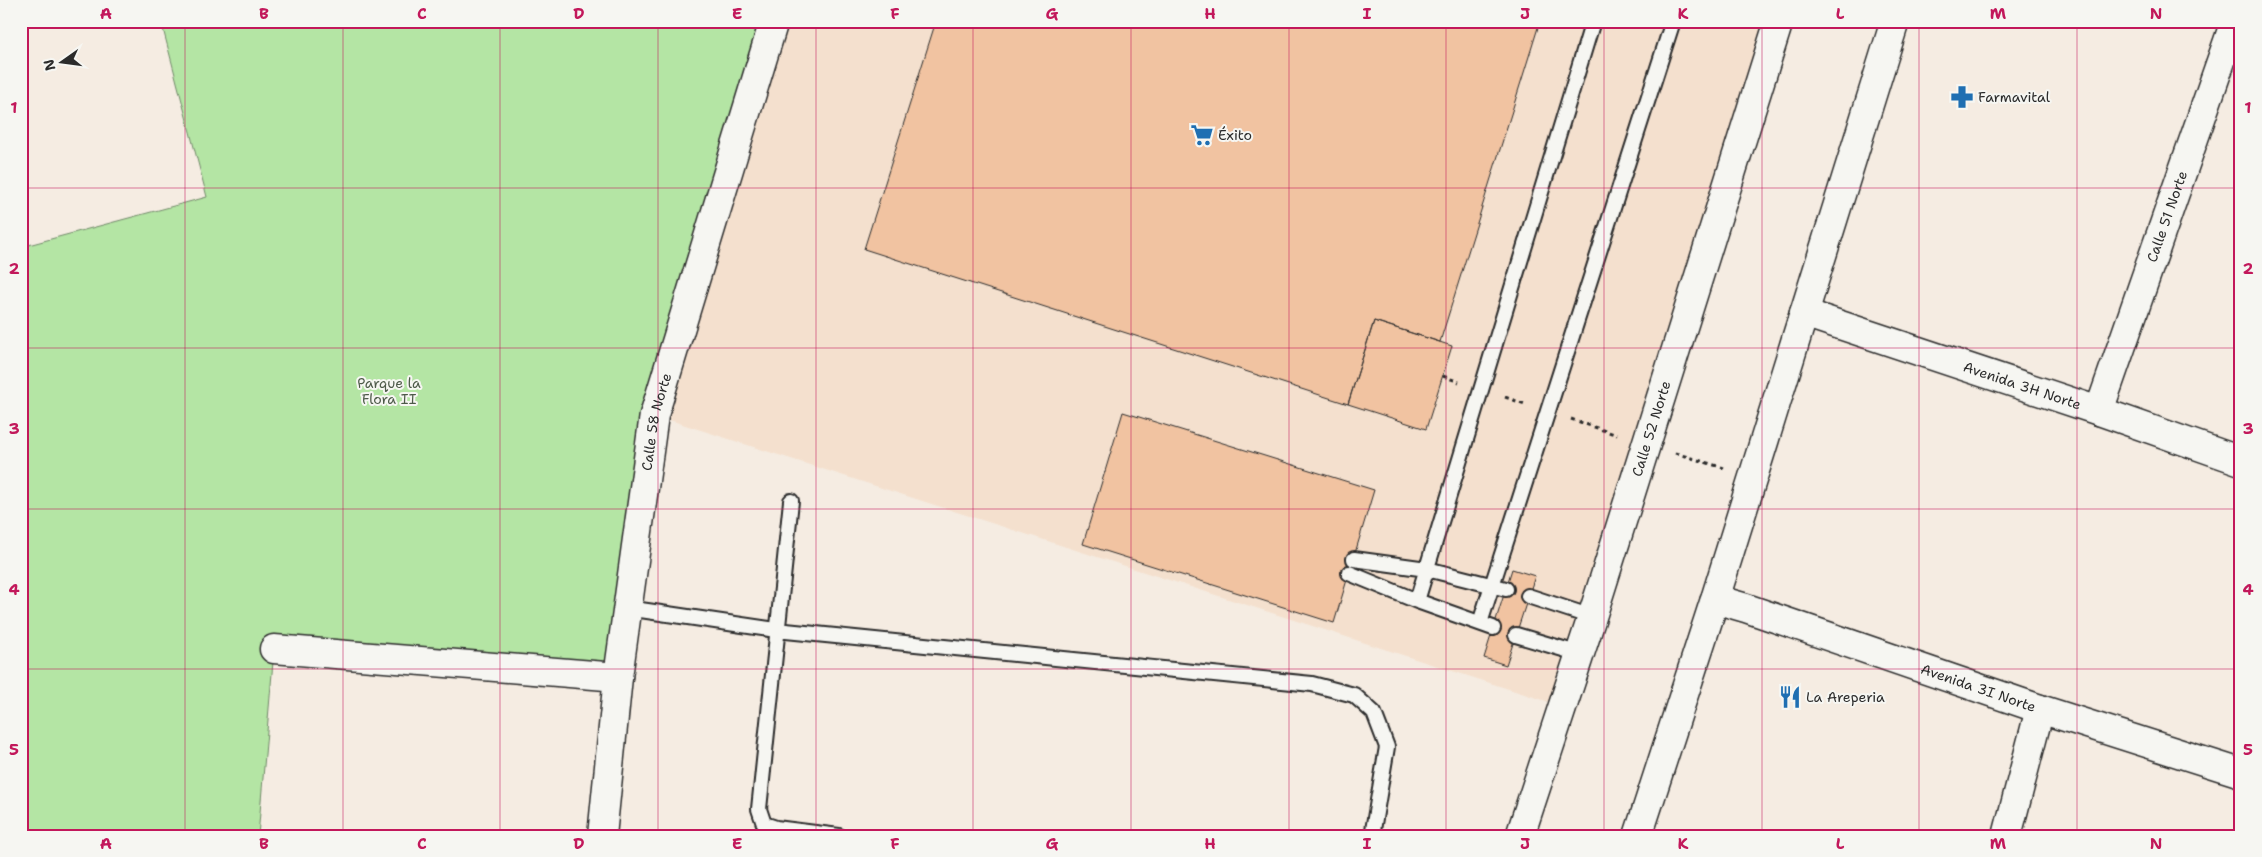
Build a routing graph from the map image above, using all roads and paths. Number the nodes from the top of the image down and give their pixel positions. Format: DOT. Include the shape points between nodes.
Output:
graph roads {
  1 [pos="774,21"];
  2 [pos="1593,21"];
  3 [pos="1673,21"];
  4 [pos="1779,21"];
  5 [pos="1895,21"];
  6 [pos="2235,21"];
  7 [pos="1804,313"];
  8 [pos="2099,411"];
  9 [pos="1668,451"];
  10 [pos="2241,461"];
  11 [pos="1724,469"];
  12 [pos="791,501"];
  13 [pos="1354,559"];
  14 [pos="1427,569"];
  15 [pos="1349,573"];
  16 [pos="1492,584"];
  17 [pos="1506,589"];
  18 [pos="1528,596"];
  19 [pos="1715,600"];
  20 [pos="1417,601"];
  21 [pos="627,608"];
  22 [pos="1592,617"];
  23 [pos="776,630"];
  24 [pos="1516,635"];
  25 [pos="274,649"];
  26 [pos="1580,654"];
  27 [pos="618,677"];
  28 [pos="2040,709"];
  29 [pos="2241,773"];
  30 [pos="602,836"];
  31 [pos="839,836"];
  32 [pos="1372,836"];
  33 [pos="1520,836"];
  34 [pos="1638,836"];
  35 [pos="2007,836"];
  1 -- 21 [label="street, Calle 58 Norte" via="654,415"];
  2 -- 14 [label="lane"];
  3 -- 16 [label="lane"];
  4 -- 22 [label="street, Calle 52 Norte"];
  5 -- 7 [label="street"];
  6 -- 8 [label="street, Calle 51 Norte"];
  7 -- 8 [label="street, Avenida 3H Norte"];
  7 -- 19 [label="street"];
  8 -- 10 [label="street, Avenida 3H Norte"];
  9 -- 11 [label="path"];
  12 -- 23 [label="lane"];
  13 -- 14 [label="lane"];
  14 -- 16 [label="lane"];
  14 -- 20 [label="lane"];
  15 -- 20 [label="lane"];
  16 -- 17 [label="lane"];
  16 -- 20 [label="lane" via="1486,626"];
  18 -- 22 [label="lane"];
  19 -- 28 [label="street, Avenida 3I Norte"];
  19 -- 34 [label="street"];
  21 -- 23 [label="lane"];
  21 -- 27 [label="street, Calle 58 Norte"];
  22 -- 26 [label="street, Calle 52 Norte"];
  23 -- 31 [label="lane" via="759,810 764,824 776,828"];
  23 -- 32 [label="lane" via="1312,684 1354,695 1374,713 1387,746"];
  24 -- 26 [label="lane"];
  25 -- 27 [label="street"];
  26 -- 33 [label="street, Calle 52 Norte"];
  27 -- 30 [label="street, Calle 58 Norte"];
  28 -- 29 [label="street, Avenida 3I Norte"];
  28 -- 35 [label="street"];
}
